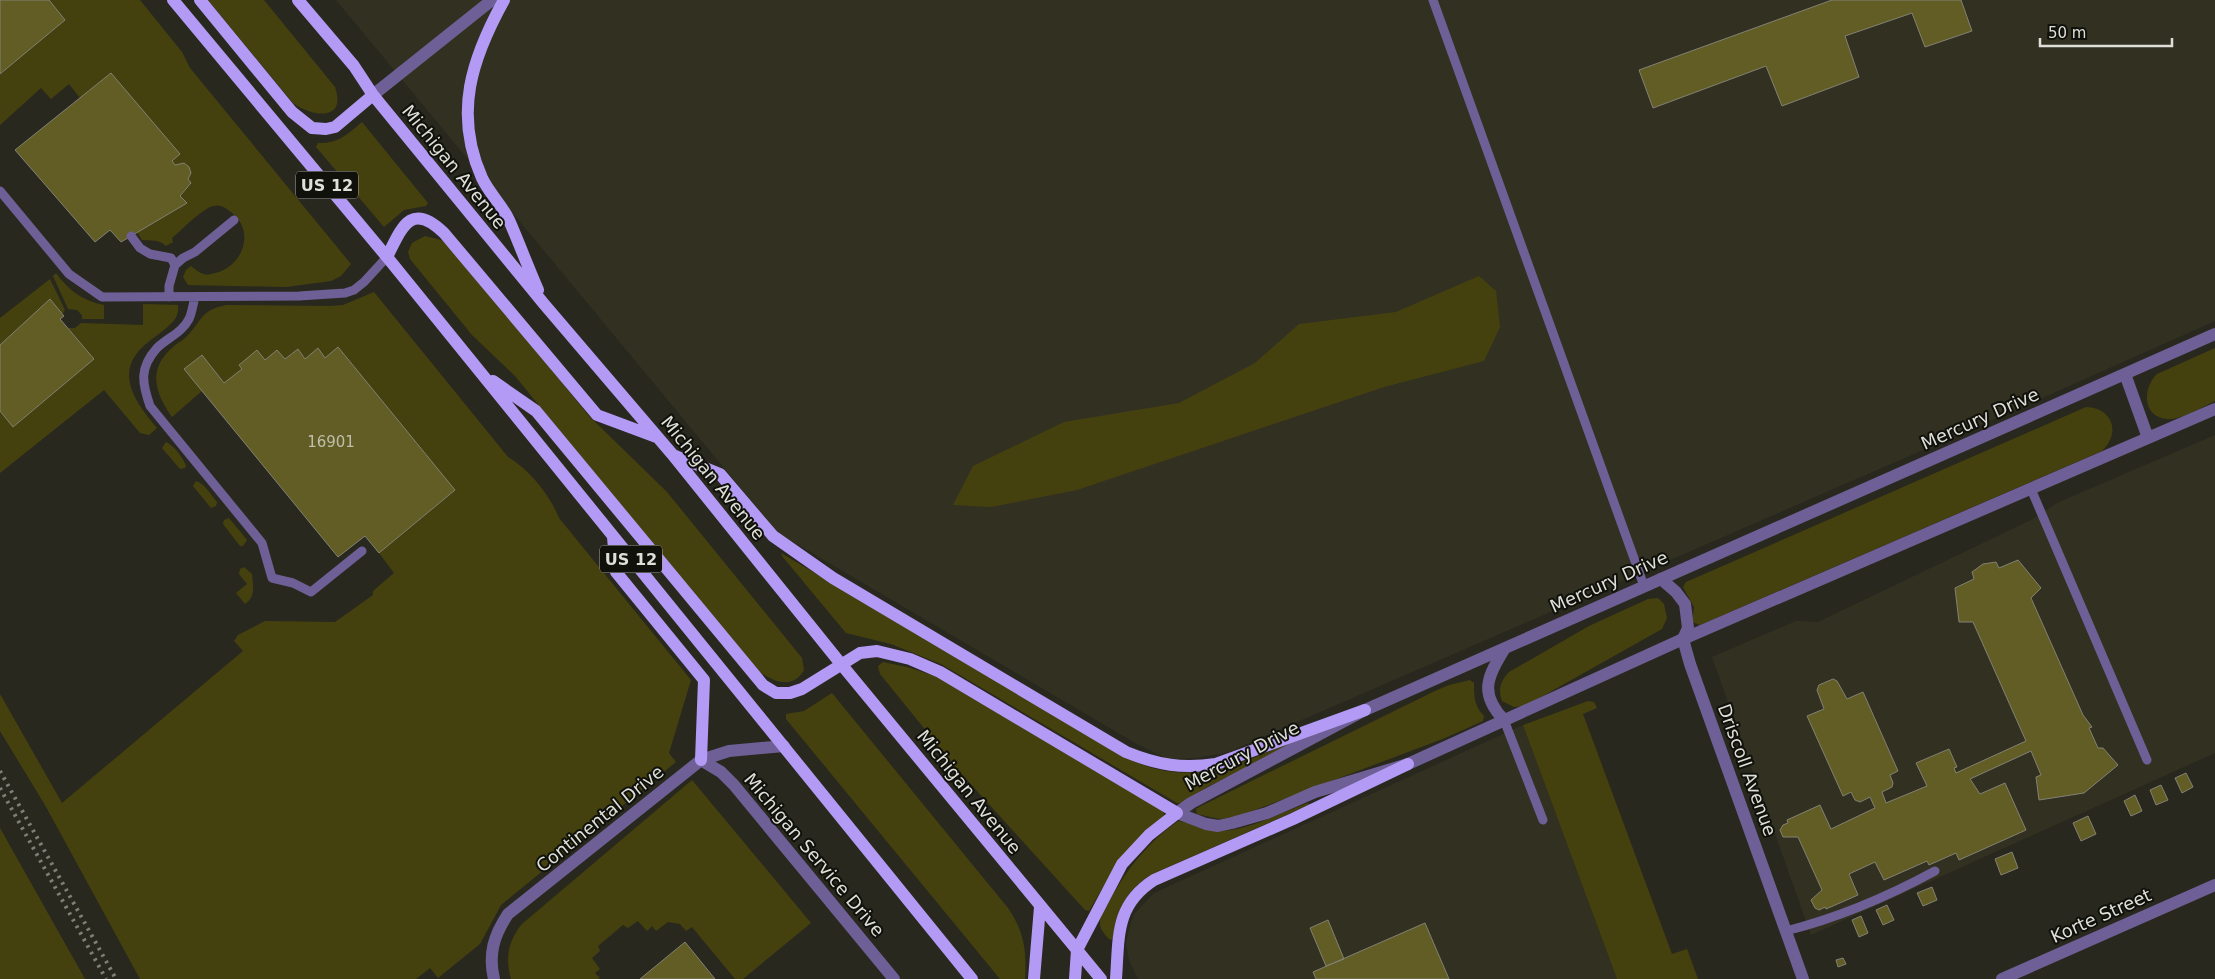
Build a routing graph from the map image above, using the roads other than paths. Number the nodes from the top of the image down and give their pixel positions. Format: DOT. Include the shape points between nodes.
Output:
graph roads {
  1 [pos="173,0"];
  2 [pos="200,0"];
  3 [pos="298,0"];
  4 [pos="492,0"];
  5 [pos="504,0"];
  6 [pos="1433,0"];
  7 [pos="373,95"];
  8 [pos="0,191"];
  9 [pos="234,220"];
  10 [pos="131,236"];
  11 [pos="387,257"];
  12 [pos="174,265"];
  13 [pos="195,296"];
  14 [pos="169,297"];
  15 [pos="544,304"];
  16 [pos="2215,334"];
  17 [pos="479,372"];
  18 [pos="2125,374"];
  19 [pos="2215,409"];
  20 [pos="658,438"];
  21 [pos="2148,438"];
  22 [pos="672,454"];
  23 [pos="2031,489"];
  24 [pos="612,537"];
  25 [pos="362,551"];
  26 [pos="1661,579"];
  27 [pos="1644,586"];
  28 [pos="1683,639"];
  29 [pos="1504,648"];
  30 [pos="841,664"];
  31 [pos="1365,710"];
  32 [pos="1504,720"];
  33 [pos="784,746"];
  34 [pos="701,760"];
  35 [pos="2147,760"];
  36 [pos="1408,764"];
  37 [pos="1177,813"];
  38 [pos="1543,820"];
  39 [pos="1935,871"];
  40 [pos="2215,885"];
  41 [pos="1040,907"];
  42 [pos="1786,931"];
  43 [pos="1077,950"];
  44 [pos="494,979"];
  45 [pos="894,979"];
  46 [pos="972,979"];
  47 [pos="1034,979"];
  48 [pos="1075,979"];
  49 [pos="1101,979"];
  50 [pos="1116,979"];
  51 [pos="1803,979"];
  52 [pos="2002,979"];
  1 -- 11 [label="main road, US 12"];
  2 -- 7 [label="main road" via="292,112 312,128 335,127"];
  3 -- 7 [label="main road, Michigan Avenue" via="354,66"];
  4 -- 7 [label="street"];
  5 -- 15 [label="main road" via="473,68 468,110 471,144 482,178 508,217"];
  6 -- 27 [label="lane"];
  7 -- 15 [label="main road, Michigan Avenue"];
  8 -- 14 [label="lane" via="69,274 102,296"];
  9 -- 12 [label="lane"];
  10 -- 12 [label="lane" via="144,251 170,258"];
  11 -- 13 [label="lane" via="364,282 344,293"];
  11 -- 17 [label="main road, US 12"];
  11 -- 20 [label="main road" via="401,228 408,221 418,217 432,221 598,415"];
  12 -- 14 [label="lane"];
  13 -- 14 [label="lane"];
  13 -- 25 [label="lane" via="189,320 157,348 142,373 143,388 150,406 262,544 272,578 311,592"];
  15 -- 20 [label="main road, Michigan Avenue"];
  16 -- 18 [label="street, Mercury Drive"];
  17 -- 24 [label="main road, US 12"];
  17 -- 30 [label="main road" via="536,412 763,685 776,693 790,693 814,683"];
  18 -- 21 [label="street"];
  18 -- 26 [label="street, Mercury Drive"];
  19 -- 21 [label="street, Mercury Drive"];
  20 -- 22 [label="main road, Michigan Avenue"];
  21 -- 23 [label="street, Mercury Drive"];
  22 -- 30 [label="main road, Michigan Avenue"];
  22 -- 31 [label="main road" via="720,474 773,536 833,578 1126,752 1148,761 1163,765 1216,764"];
  23 -- 28 [label="street, Mercury Drive"];
  23 -- 35 [label="lane"];
  24 -- 33 [label="main road, US 12"];
  24 -- 34 [label="main road" via="616,572 704,680"];
  26 -- 27 [label="street, Mercury Drive"];
  26 -- 28 [label="street, Driscoll Avenue" via="1685,604 1688,628"];
  27 -- 29 [label="street, Mercury Drive"];
  28 -- 32 [label="street, Mercury Drive"];
  28 -- 42 [label="street, Driscoll Avenue"];
  29 -- 31 [label="street, Mercury Drive"];
  29 -- 32 [label="street" via="1490,674 1487,691 1495,711"];
  30 -- 37 [label="main road" via="860,653 877,651 910,659 940,672"];
  30 -- 41 [label="main road, Michigan Avenue"];
  31 -- 37 [label="street, Mercury Drive"];
  32 -- 36 [label="street, Mercury Drive"];
  32 -- 38 [label="lane"];
  33 -- 34 [label="street, Continental Drive" via="729,751"];
  33 -- 46 [label="main road, US 12"];
  34 -- 44 [label="street, Continental Drive" via="508,914 499,928 492,950"];
  34 -- 45 [label="street, Michigan Service Drive" via="721,772 734,785"];
  36 -- 37 [label="street, Mercury Drive" via="1314,792 1267,813 1218,826"];
  36 -- 50 [label="main road" via="1154,880 1143,888 1135,894 1124,912"];
  37 -- 43 [label="main road" via="1149,835 1122,864"];
  39 -- 42 [label="lane" via="1829,918"];
  40 -- 52 [label="street, Korte Street"];
  41 -- 43 [label="main road, Michigan Avenue"];
  41 -- 47 [label="main road"];
  42 -- 51 [label="street, Driscoll Avenue"];
  43 -- 48 [label="main road"];
  43 -- 49 [label="main road, Michigan Avenue"];
}
